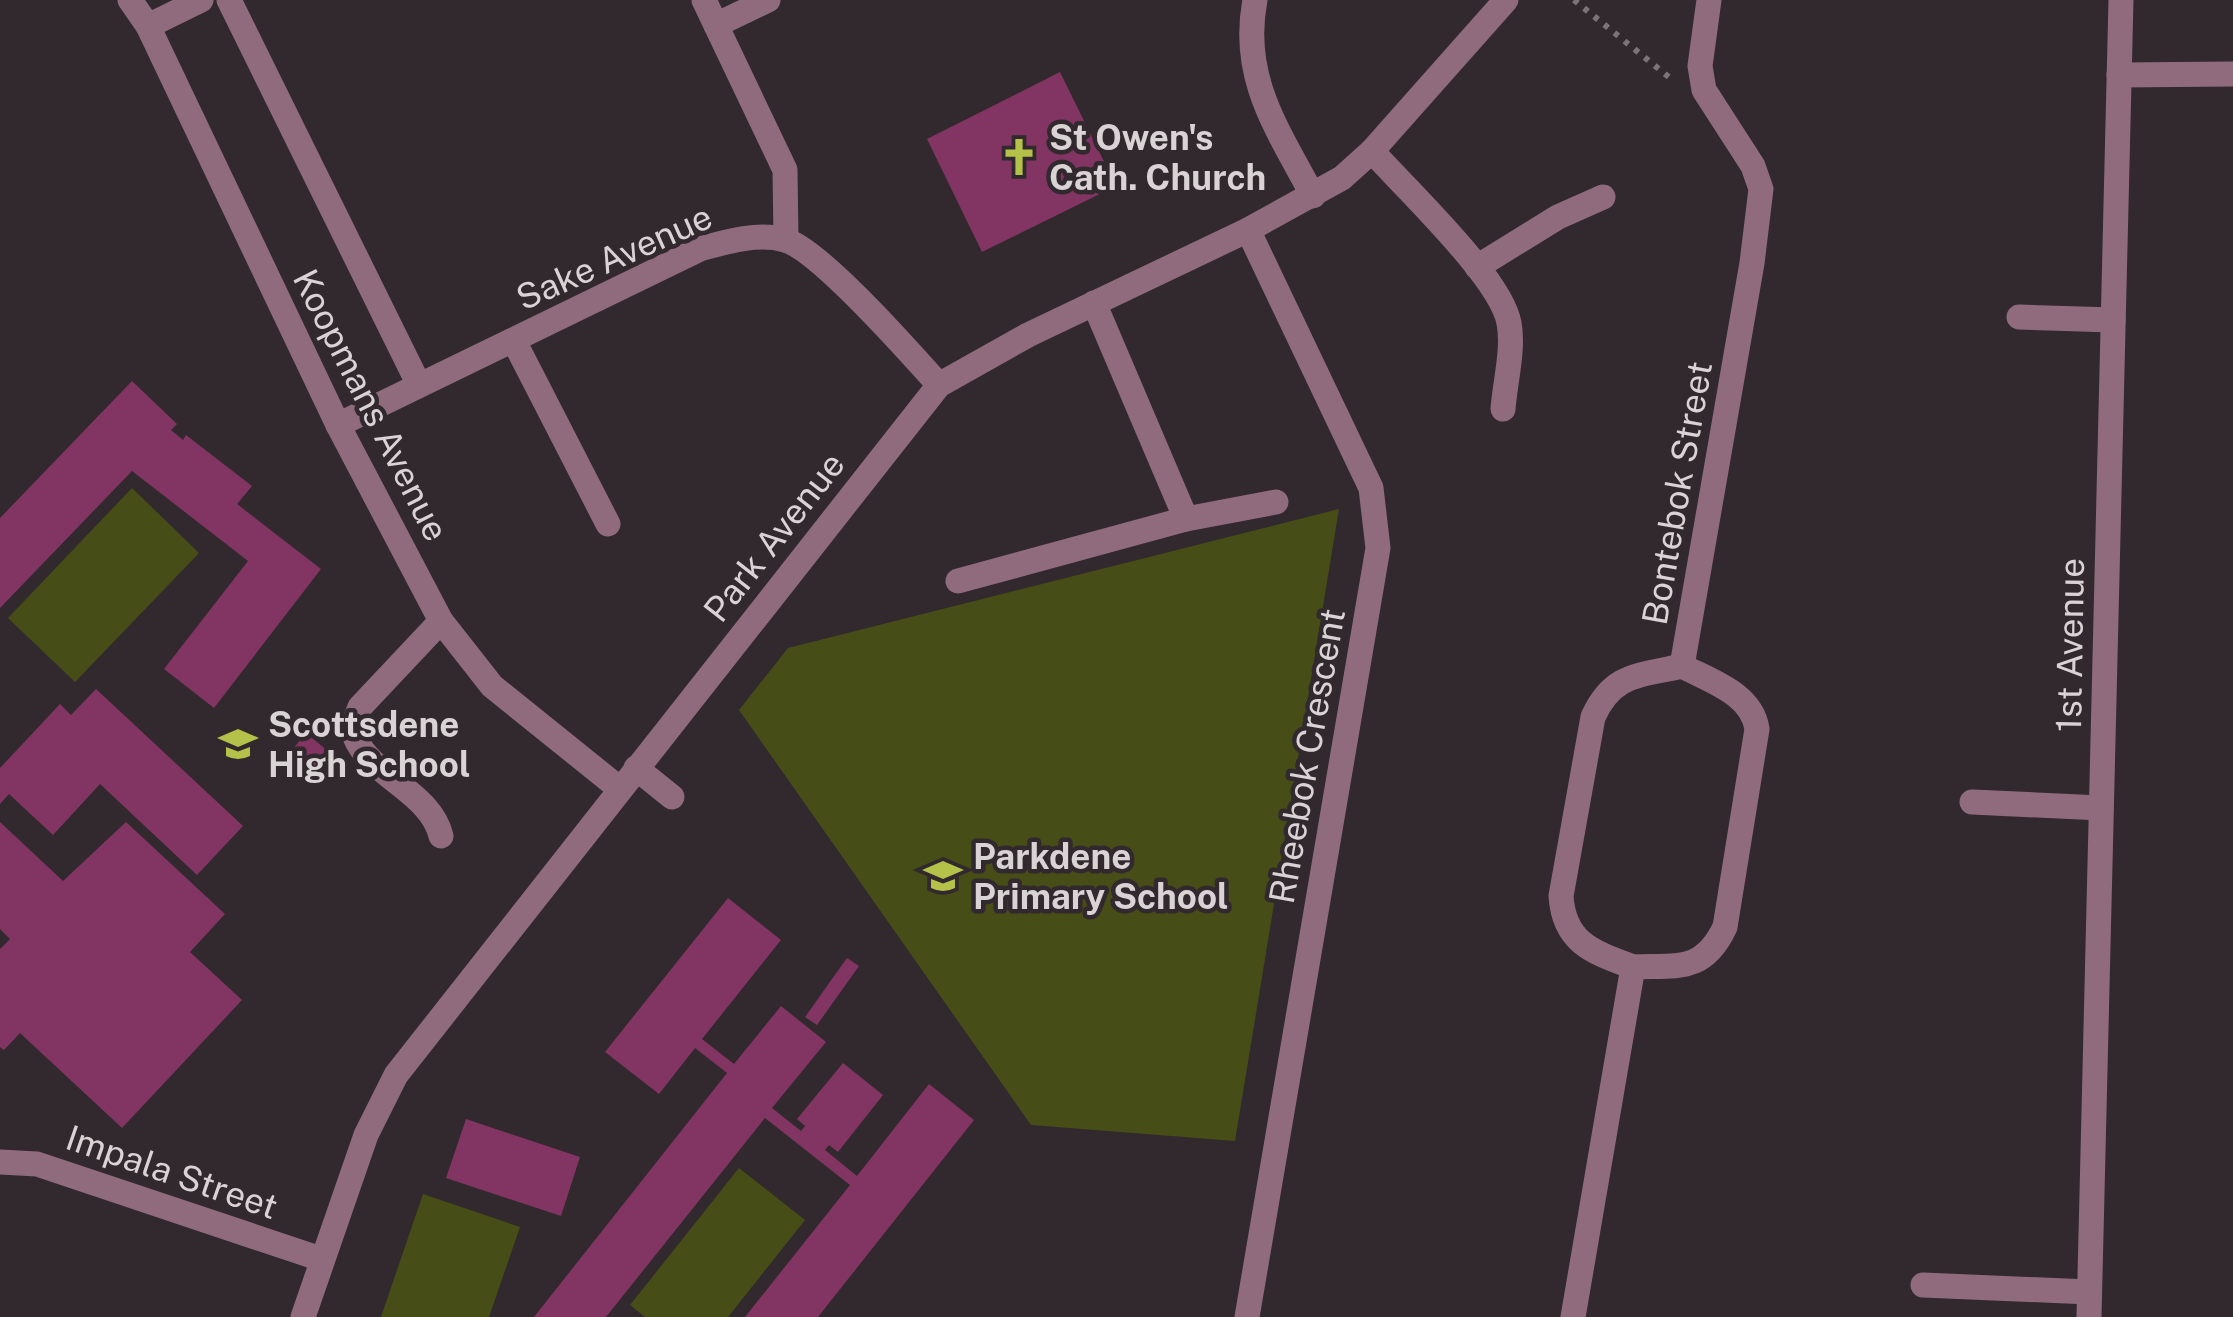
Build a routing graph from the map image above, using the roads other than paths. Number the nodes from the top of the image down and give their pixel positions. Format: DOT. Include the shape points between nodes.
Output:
graph roads {
  1 [pos="130,0"];
  2 [pos="201,0"];
  3 [pos="229,0"];
  4 [pos="704,0"];
  5 [pos="768,0"];
  6 [pos="1255,0"];
  7 [pos="1506,0"];
  8 [pos="1709,0"];
  9 [pos="2121,0"];
  10 [pos="148,26"];
  11 [pos="716,26"];
  12 [pos="2233,74"];
  13 [pos="2119,75"];
  14 [pos="1372,152"];
  15 [pos="1313,196"];
  16 [pos="1603,197"];
  17 [pos="1248,230"];
  18 [pos="786,240"];
  19 [pos="1477,267"];
  20 [pos="1094,303"];
  21 [pos="2018,317"];
  22 [pos="2113,320"];
  23 [pos="514,341"];
  24 [pos="418,384"];
  25 [pos="939,385"];
  26 [pos="1503,409"];
  27 [pos="338,425"];
  28 [pos="1276,502"];
  29 [pos="1186,520"];
  30 [pos="608,524"];
  31 [pos="958,581"];
  32 [pos="441,620"];
  33 [pos="1682,666"];
  34 [pos="362,750"];
  35 [pos="636,768"];
  36 [pos="370,782"];
  37 [pos="620,789"];
  38 [pos="672,796"];
  39 [pos="1972,802"];
  40 [pos="2101,808"];
  41 [pos="441,836"];
  42 [pos="1633,967"];
  43 [pos="0,1162"];
  44 [pos="321,1260"];
  45 [pos="1923,1285"];
  46 [pos="2089,1304"];
  47 [pos="303,1317"];
  48 [pos="1247,1317"];
  49 [pos="1573,1317"];
  1 -- 10 [label="street, Koopmans Avenue"];
  2 -- 10 [label="street"];
  3 -- 24 [label="street"];
  4 -- 11 [label="street"];
  5 -- 11 [label="street"];
  6 -- 15 [label="street" via="1251,48 1258,92"];
  7 -- 14 [label="street, Park Avenue"];
  8 -- 33 [label="street, Bontebok Street" via="1700,66 1704,90 1760,188"];
  9 -- 13 [label="street, 1st Avenue"];
  10 -- 27 [label="street, Koopmans Avenue"];
  11 -- 18 [label="street" via="785,170"];
  12 -- 13 [label="street"];
  13 -- 22 [label="street, 1st Avenue"];
  14 -- 15 [label="street, Park Avenue"];
  14 -- 19 [label="street"];
  15 -- 17 [label="street, Park Avenue"];
  16 -- 19 [label="street" via="1558,216"];
  17 -- 20 [label="street, Park Avenue"];
  17 -- 48 [label="street, Rheebok Crescent" via="1371,488 1378,534"];
  18 -- 23 [label="street, Sake Avenue" via="743,238 700,249"];
  18 -- 25 [label="street" via="884,324"];
  19 -- 26 [label="street" via="1510,325"];
  20 -- 25 [label="street, Park Avenue"];
  20 -- 29 [label="street"];
  21 -- 22 [label="street"];
  22 -- 40 [label="street, 1st Avenue"];
  23 -- 24 [label="street, Sake Avenue"];
  23 -- 30 [label="street"];
  24 -- 27 [label="street, Sake Avenue"];
  25 -- 35 [label="street, Park Avenue"];
  27 -- 32 [label="street, Koopmans Avenue"];
  28 -- 29 [label="street"];
  29 -- 31 [label="street"];
  32 -- 34 [label="street" via="360,708 352,728"];
  32 -- 37 [label="street, Koopmans Avenue" via="492,686"];
  33 -- 42 [label="street" via="1619,681 1600,702 1560,896 1572,937 1588,951"];
  33 -- 42 [label="street, Bontebok Street" via="1732,692 1756,715 1758,729 1725,927 1708,955 1690,965"];
  34 -- 36 [label="street"];
  34 -- 41 [label="street" via="432,816"];
  35 -- 37 [label="street, Park Avenue"];
  35 -- 38 [label="street"];
  37 -- 44 [label="street, Park Avenue" via="396,1075 366,1135"];
  39 -- 40 [label="street"];
  40 -- 46 [label="street, 1st Avenue"];
  42 -- 49 [label="street"];
  43 -- 44 [label="street, Impala Street" via="37,1164"];
  44 -- 47 [label="street, Park Avenue"];
  45 -- 46 [label="street, 1st Avenue"];
}
